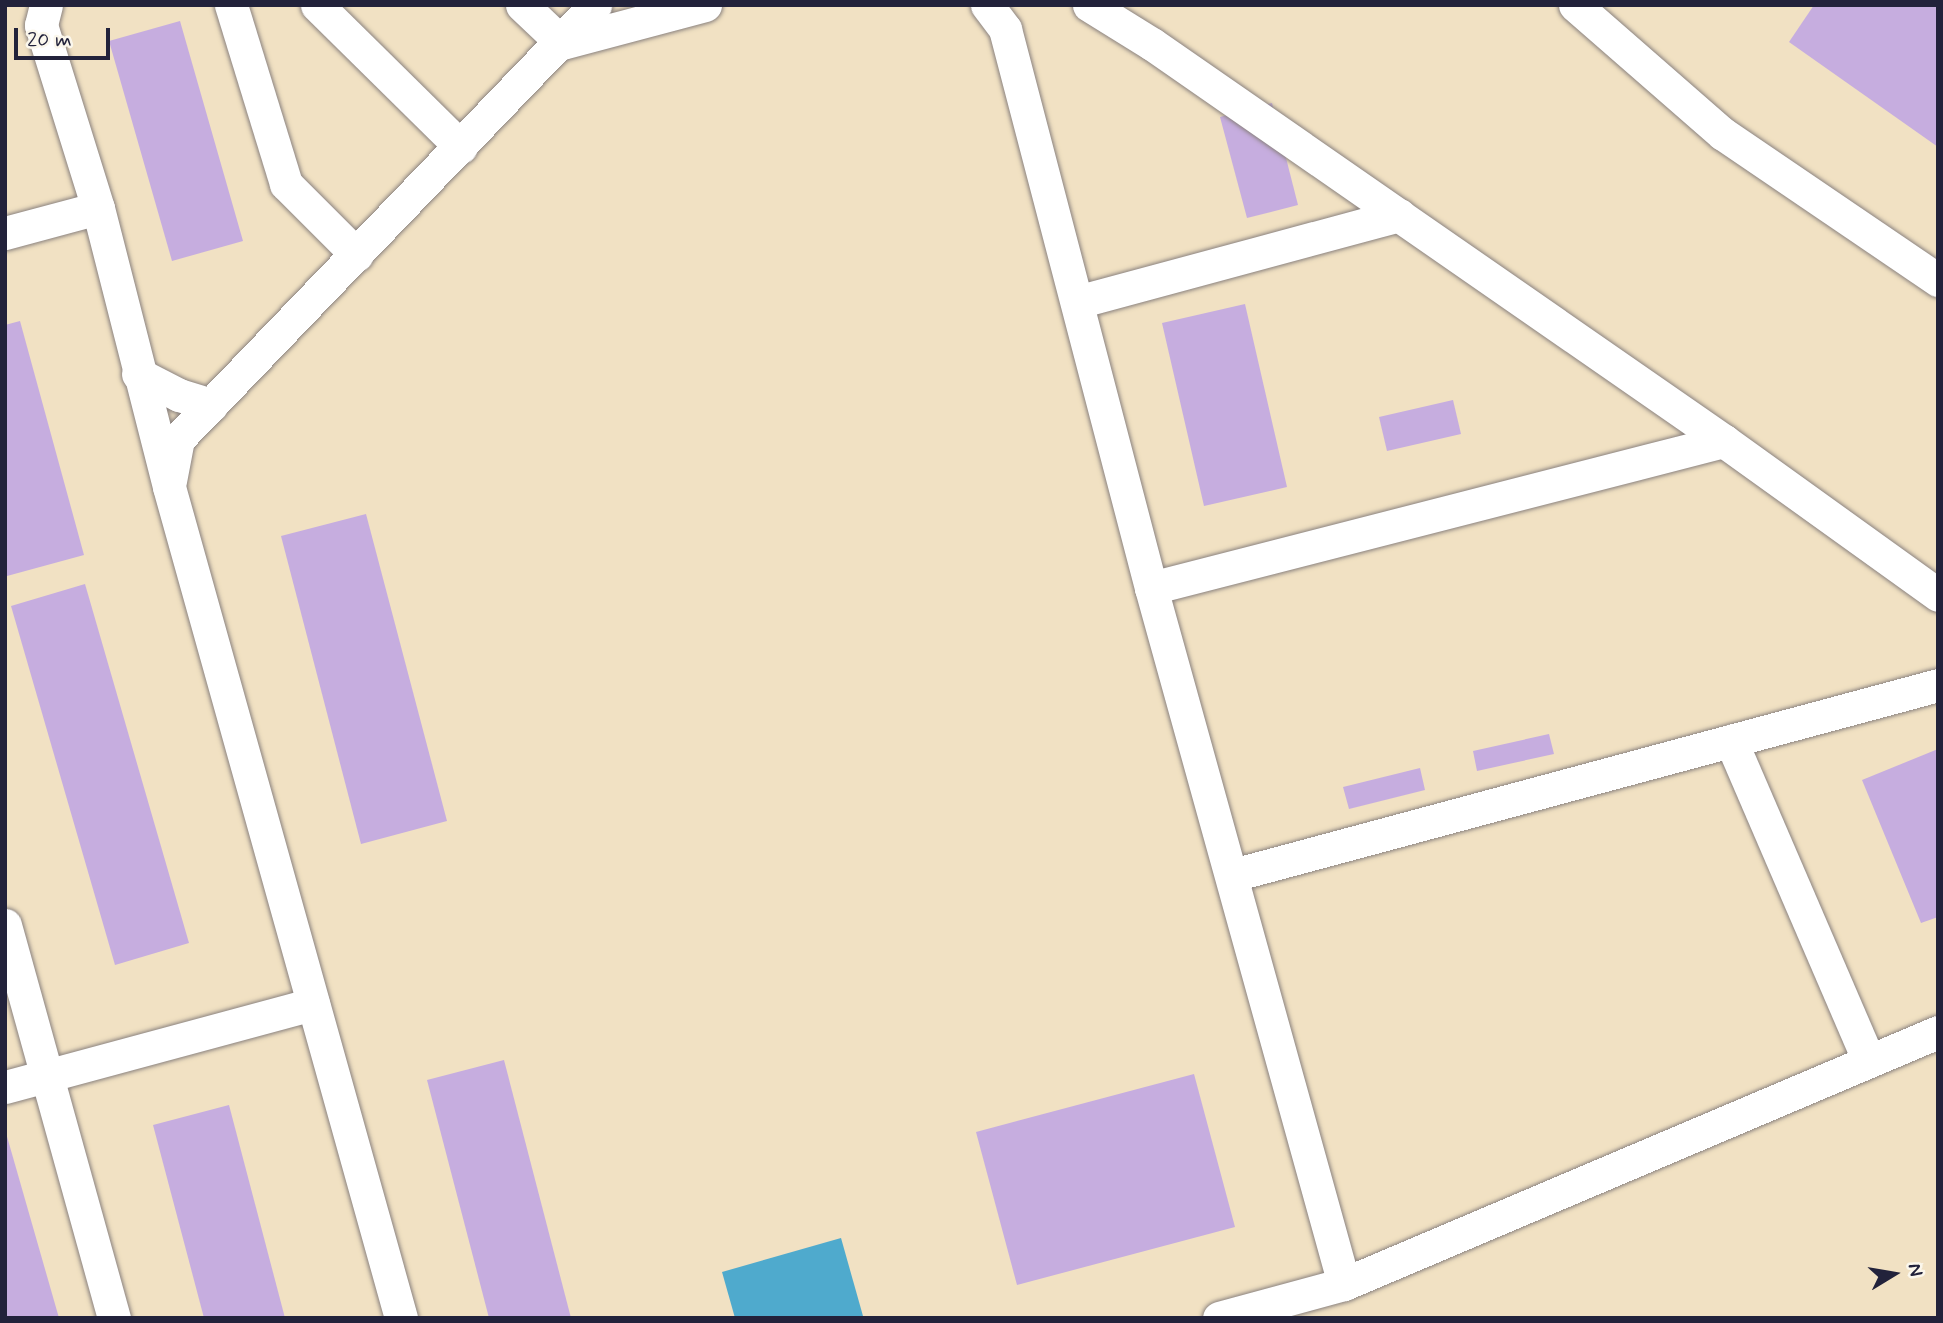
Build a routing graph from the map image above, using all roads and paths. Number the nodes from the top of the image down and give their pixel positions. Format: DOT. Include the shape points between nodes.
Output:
graph roads {
  1 [pos="46,5"];
  2 [pos="230,5"];
  3 [pos="317,5"];
  4 [pos="522,5"];
  5 [pos="595,5"];
  6 [pos="705,5"];
  7 [pos="987,5"];
  8 [pos="1089,5"];
  9 [pos="1575,5"];
  10 [pos="562,43"];
  11 [pos="461,147"];
  12 [pos="97,208"];
  13 [pos="1399,215"];
  14 [pos="5,233"];
  15 [pos="356,255"];
  16 [pos="1938,280"];
  17 [pos="1077,302"];
  18 [pos="138,374"];
  19 [pos="212,405"];
  20 [pos="1724,441"];
  21 [pos="169,487"];
  22 [pos="1151,588"];
  23 [pos="1938,594"];
  24 [pos="1938,685"];
  25 [pos="1731,741"];
  26 [pos="1233,875"];
  27 [pos="5,925"];
  28 [pos="313,1003"];
  29 [pos="1938,1032"];
  30 [pos="1869,1061"];
  31 [pos="46,1076"];
  32 [pos="5,1087"];
  33 [pos="1344,1284"];
  34 [pos="114,1318"];
  35 [pos="401,1318"];
  36 [pos="1219,1318"];
  1 -- 12 [label="lane" via="41,24"];
  2 -- 15 [label="lane" via="286,184"];
  3 -- 11 [label="lane"];
  4 -- 10 [label="lane"];
  5 -- 10 [label="lane"];
  6 -- 10 [label="lane"];
  7 -- 17 [label="lane" via="1005,29"];
  8 -- 13 [label="lane"];
  9 -- 16 [label="lane" via="1723,134"];
  10 -- 11 [label="lane"];
  11 -- 15 [label="lane"];
  12 -- 14 [label="lane"];
  12 -- 18 [label="lane"];
  13 -- 17 [label="lane"];
  13 -- 20 [label="lane"];
  15 -- 19 [label="lane"];
  17 -- 22 [label="lane"];
  18 -- 19 [label="lane" via="179,395"];
  18 -- 21 [label="lane"];
  19 -- 21 [label="lane" via="178,439"];
  20 -- 22 [label="lane"];
  20 -- 23 [label="lane"];
  21 -- 28 [label="lane"];
  22 -- 26 [label="lane"];
  24 -- 25 [label="lane"];
  25 -- 26 [label="lane"];
  25 -- 30 [label="lane"];
  26 -- 33 [label="lane"];
  27 -- 31 [label="lane"];
  28 -- 31 [label="lane"];
  28 -- 35 [label="lane"];
  29 -- 30 [label="lane"];
  30 -- 33 [label="lane"];
  31 -- 32 [label="lane"];
  31 -- 34 [label="lane"];
  33 -- 36 [label="lane"];
}
